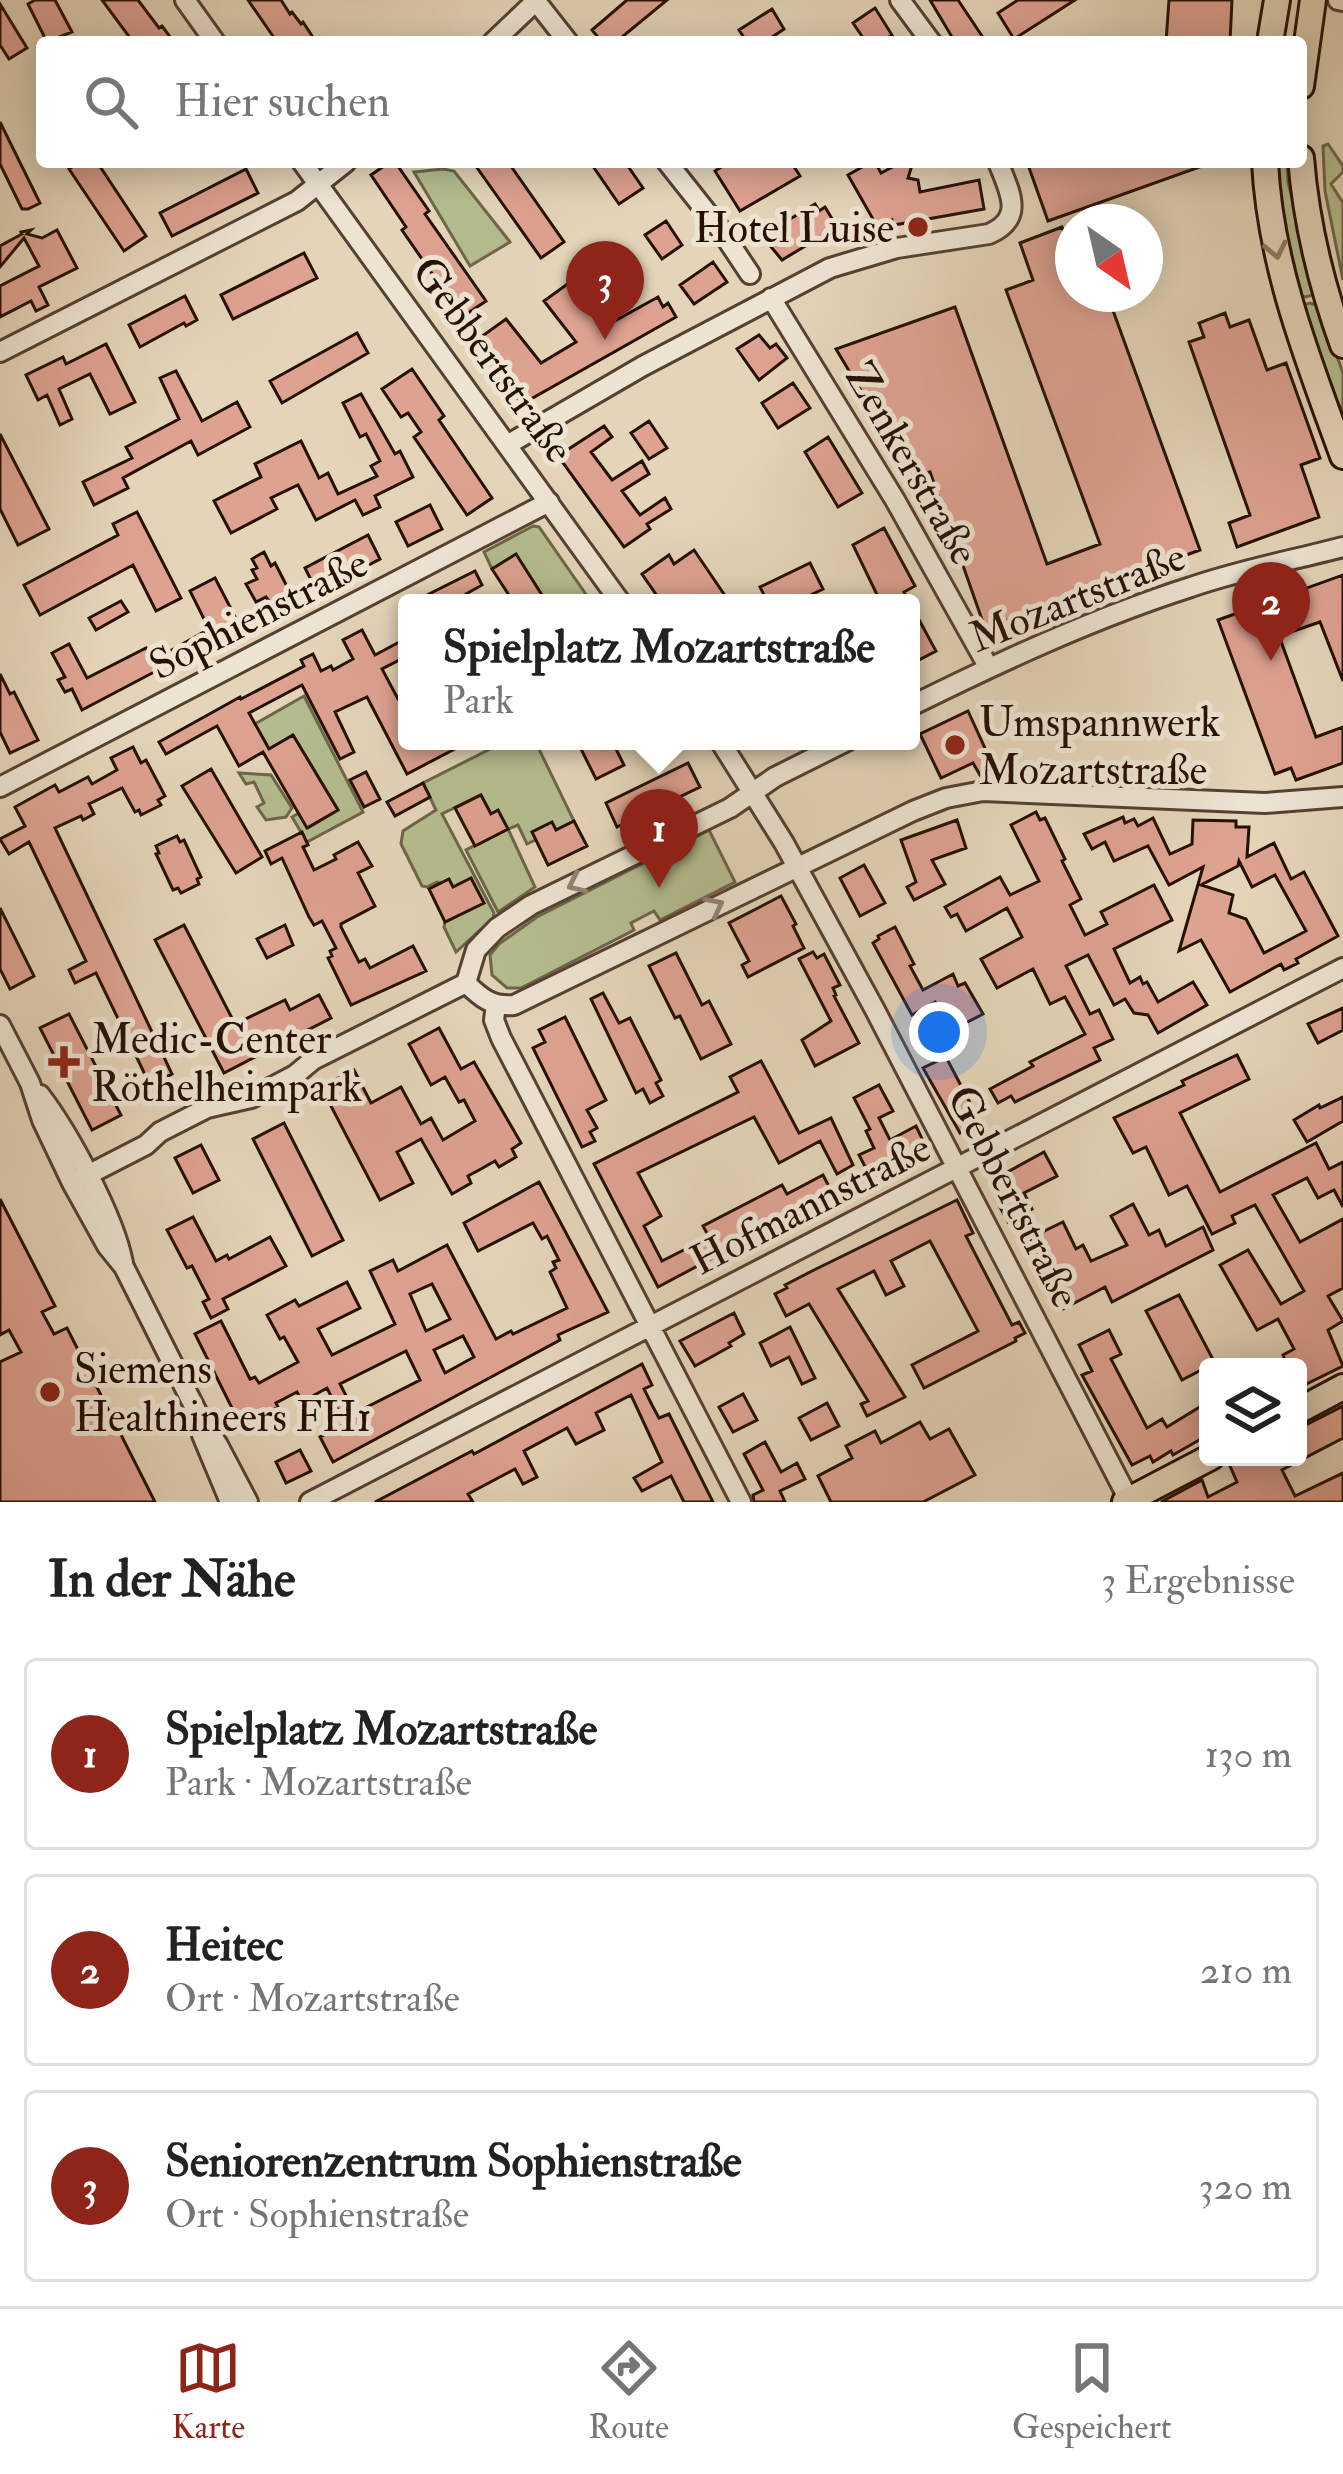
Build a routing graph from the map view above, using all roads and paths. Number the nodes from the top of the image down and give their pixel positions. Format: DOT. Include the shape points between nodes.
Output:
graph roads {
  1 [pos="185,0"];
  2 [pos="536,0"];
  3 [pos="900,0"];
  4 [pos="1277,0"];
  5 [pos="1312,0"];
  6 [pos="211,36"];
  7 [pos="499,36"];
  8 [pos="563,36"];
  9 [pos="927,36"];
  10 [pos="1271,36"];
  11 [pos="1307,39"];
  12 [pos="307,168"];
  13 [pos="339,168"];
  14 [pos="672,168"];
  15 [pos="1000,168"];
  16 [pos="1266,168"];
  17 [pos="1302,168"];
  18 [pos="319,184"];
  19 [pos="750,274"];
  20 [pos="771,298"];
  21 [pos="1343,345"];
  22 [pos="0,352"];
  23 [pos="507,445"];
  24 [pos="1343,456"];
  25 [pos="549,502"];
  26 [pos="1343,547"];
  27 [pos="615,594"];
  28 [pos="989,668"];
  29 [pos="920,702"];
  30 [pos="726,750"];
  31 [pos="829,750"];
  32 [pos="0,788"];
  33 [pos="754,792"];
  34 [pos="1343,797"];
  35 [pos="796,866"];
  36 [pos="1343,968"];
  37 [pos="466,983"];
  38 [pos="496,1005"];
  39 [pos="0,1025"];
  40 [pos="957,1168"];
  41 [pos="79,1179"];
  42 [pos="651,1326"];
  43 [pos="1343,1387"];
  44 [pos="1307,1406"];
  45 [pos="200,1418"];
  46 [pos="1199,1463"];
  47 [pos="230,1502"];
  48 [pos="248,1502"];
  49 [pos="310,1502"];
  50 [pos="741,1502"];
  51 [pos="1128,1502"];
  1 -- 6 [label="street"];
  2 -- 7 [label="street"];
  2 -- 8 [label="street"];
  3 -- 9 [label="street"];
  4 -- 10 [label="main road"];
  5 -- 11 [label="main road"];
  12 -- 18 [label="street, Gebbertstraße"];
  13 -- 18 [label="street"];
  14 -- 19 [label="street"];
  15 -- 20 [label="street" via="1012,205 1005,225 864,257"];
  16 -- 24 [label="main road, one-way" via="1288,302"];
  17 -- 21 [label="main road"];
  18 -- 22 [label="street"];
  18 -- 23 [label="street, Gebbertstraße"];
  20 -- 23 [label="street"];
  20 -- 28 [label="street, Zenkerstraße"];
  23 -- 25 [label="street, Gebbertstraße"];
  25 -- 27 [label="street, Gebbertstraße"];
  25 -- 32 [label="street, Sophienstraße"];
  26 -- 28 [label="street, Mozartstraße" via="1196,585"];
  28 -- 29 [label="street, Mozartstraße"];
  30 -- 33 [label="street, Gebbertstraße"];
  31 -- 33 [label="street"];
  33 -- 35 [label="street, Gebbertstraße"];
  33 -- 37 [label="street, one-way" via="531,905 487,938"];
  34 -- 35 [label="street" via="1265,803 983,791 913,811"];
  38 -- 35 [label="street, one-way" via="533,998"];
  35 -- 40 [label="street, Gebbertstraße"];
  36 -- 40 [label="street, Hofmannstraße"];
  37 -- 38 [label="street"];
  37 -- 41 [label="street"];
  38 -- 42 [label="street" via="501,1038"];
  39 -- 41 [label="street"];
  40 -- 42 [label="street, Hofmannstraße"];
  40 -- 51 [label="street, Gebbertstraße"];
  41 -- 45 [label="street"];
  42 -- 49 [label="street, Hofmannstraße"];
  42 -- 50 [label="street"];
  43 -- 44 [label="main road"];
  45 -- 47 [label="street"];
  45 -- 48 [label="street"];
  46 -- 51 [label="main road"];
}
